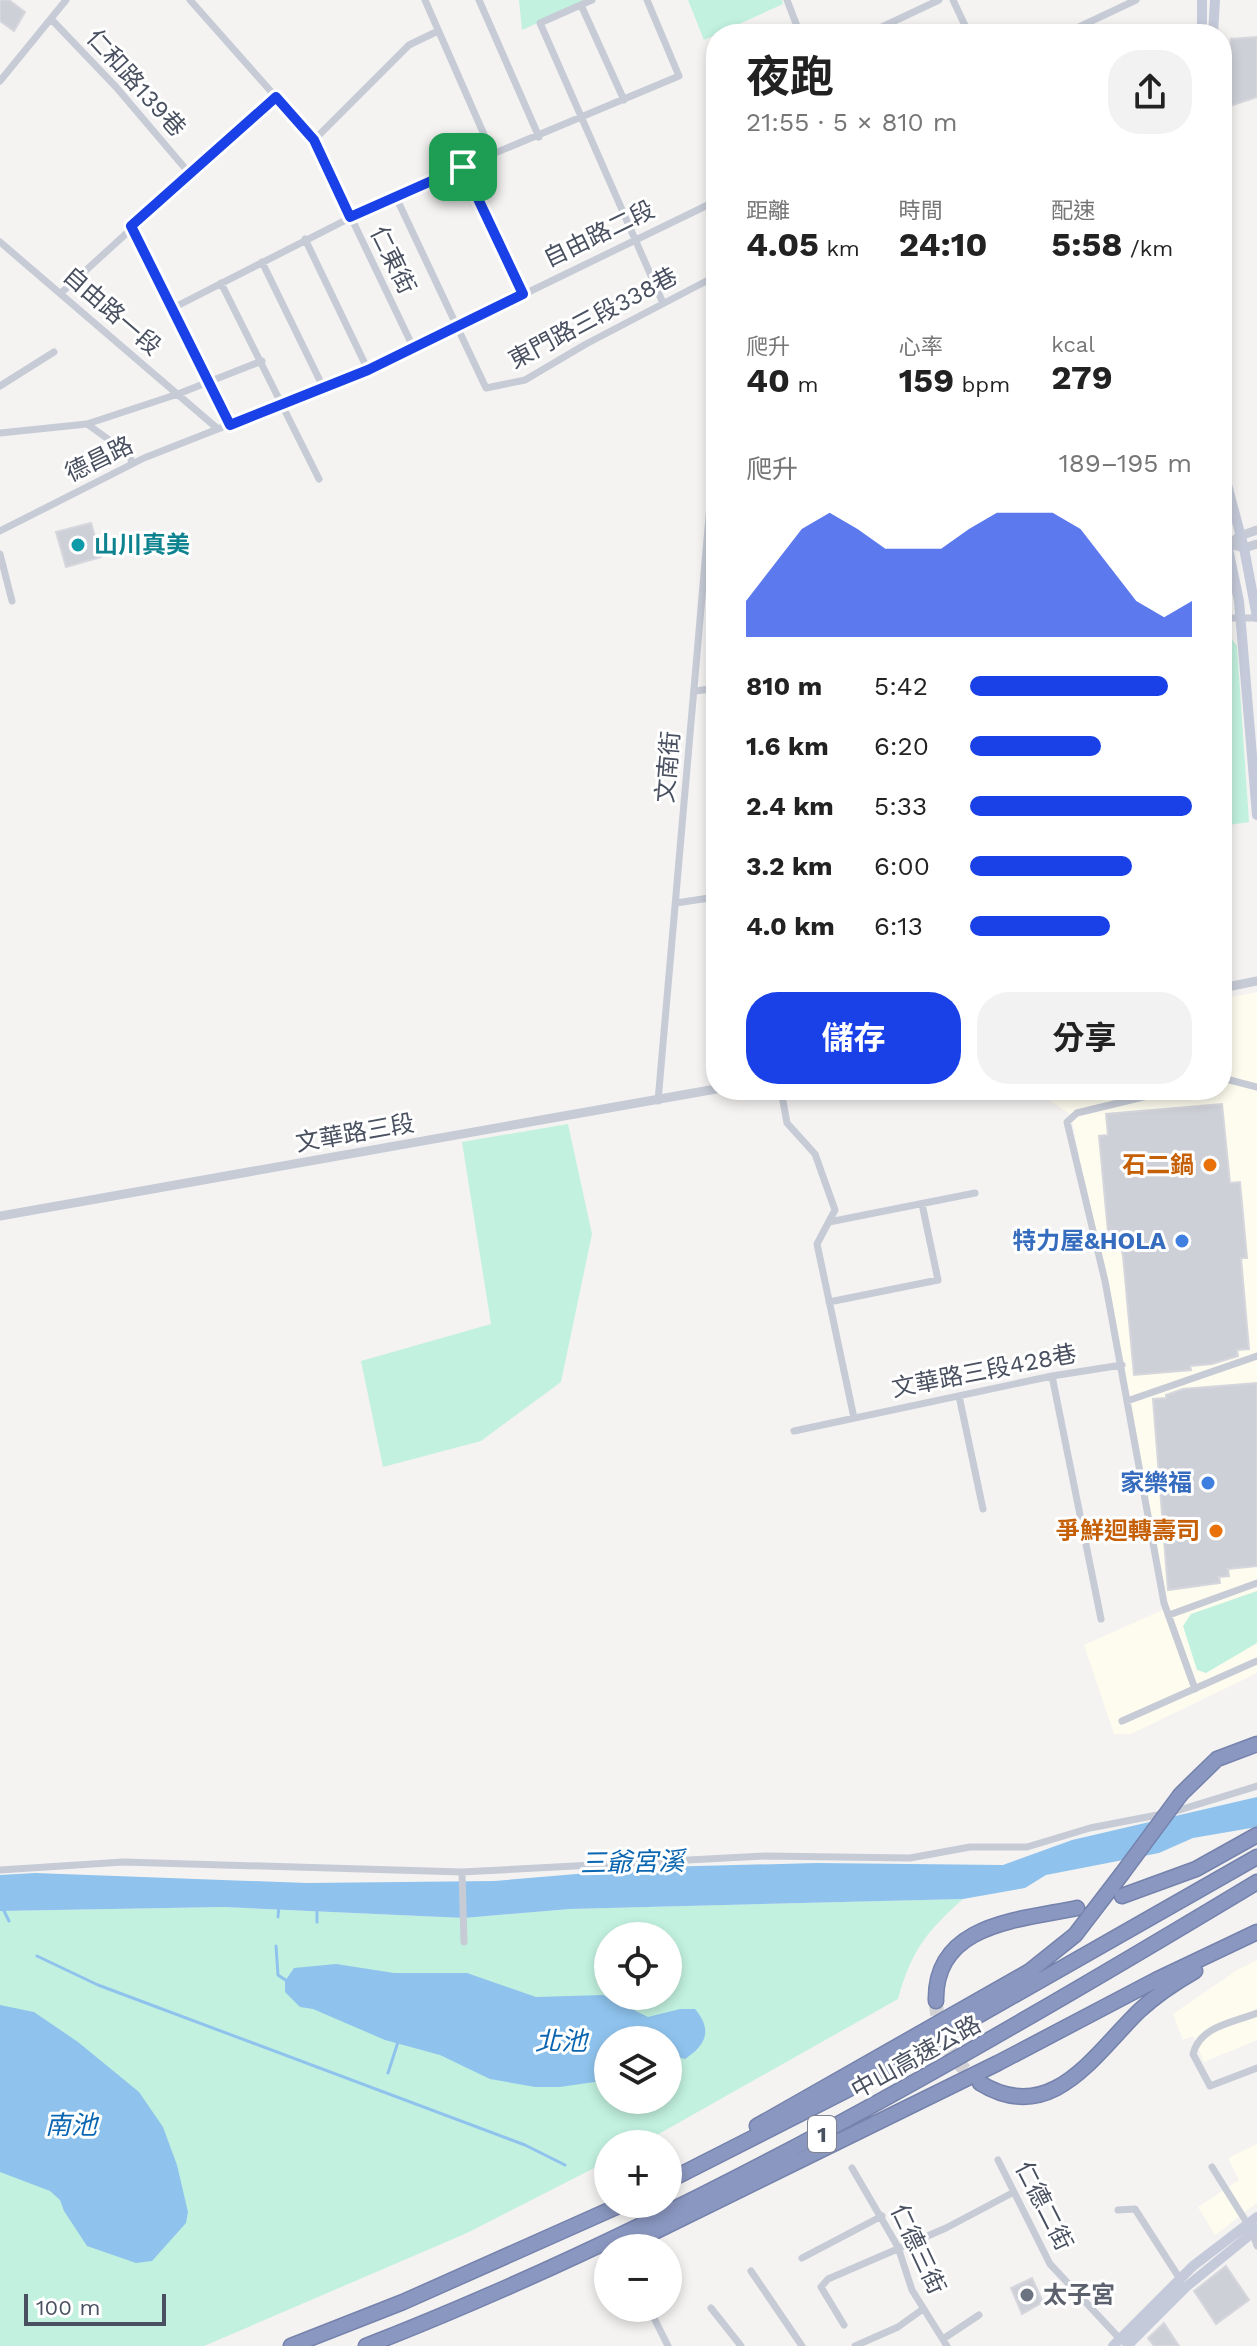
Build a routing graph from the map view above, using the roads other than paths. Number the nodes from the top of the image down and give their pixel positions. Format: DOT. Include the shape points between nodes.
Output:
graph roads {
  1 [pos="66,0"];
  2 [pos="190,0"];
  3 [pos="425,0"];
  4 [pos="479,0"];
  5 [pos="592,0"];
  6 [pos="647,0"];
  7 [pos="787,0"];
  8 [pos="939,0"];
  9 [pos="953,0"];
  10 [pos="1136,0"];
  11 [pos="1202,0"];
  12 [pos="1215,0"];
  13 [pos="581,5"];
  14 [pos="52,20"];
  15 [pos="796,24"];
  16 [pos="888,24"];
  17 [pos="964,24"];
  18 [pos="1085,24"];
  19 [pos="1202,24"];
  20 [pos="1214,24"];
  21 [pos="438,31"];
  22 [pos="0,81"];
  23 [pos="276,97"];
  24 [pos="624,100"];
  25 [pos="582,119"];
  26 [pos="539,137"];
  27 [pos="314,140"];
  28 [pos="493,155"];
  29 [pos="463,167"];
  30 [pos="190,174"];
  31 [pos="395,195"];
  32 [pos="706,206"];
  33 [pos="350,217"];
  34 [pos="131,226"];
  35 [pos="305,239"];
  36 [pos="634,240"];
  37 [pos="0,242"];
  38 [pos="262,262"];
  39 [pos="706,281"];
  40 [pos="221,283"];
  41 [pos="61,293"];
  42 [pos="523,294"];
  43 [pos="663,303"];
  44 [pos="173,308"];
  45 [pos="458,326"];
  46 [pos="414,349"];
  47 [pos="54,352"];
  48 [pos="262,361"];
  49 [pos="368,370"];
  50 [pos="210,380"];
  51 [pos="0,386"];
  52 [pos="324,389"];
  53 [pos="178,394"];
  54 [pos="284,405"];
  55 [pos="87,424"];
  56 [pos="230,425"];
  57 [pos="218,429"];
  58 [pos="0,433"];
  59 [pos="132,463"];
  60 [pos="319,479"];
  61 [pos="1232,505"];
  62 [pos="1257,530"];
  63 [pos="0,531"];
  64 [pos="1240,536"];
  65 [pos="1232,542"];
  66 [pos="1257,544"];
  67 [pos="1232,545"];
  68 [pos="1244,548"];
  69 [pos="0,554"];
  70 [pos="706,564"];
  71 [pos="1232,564"];
  72 [pos="12,601"];
  73 [pos="1232,617"];
  74 [pos="1240,617"];
  75 [pos="1257,618"];
  76 [pos="706,690"];
  77 [pos="696,691"];
  78 [pos="1257,815"];
  79 [pos="706,898"];
  80 [pos="676,903"];
  81 [pos="1257,981"];
  82 [pos="1232,986"];
  83 [pos="1232,1081"];
  84 [pos="1257,1087"];
  85 [pos="706,1091"];
  86 [pos="783,1100"];
  87 [pos="1131,1100"];
  88 [pos="658,1101"];
  89 [pos="975,1193"];
  90 [pos="922,1204"];
  91 [pos="0,1216"];
  92 [pos="829,1222"];
  93 [pos="829,1302"];
  94 [pos="1257,1356"];
  95 [pos="1122,1365"];
  96 [pos="1052,1376"];
  97 [pos="959,1396"];
  98 [pos="1127,1401"];
  99 [pos="854,1418"];
  100 [pos="794,1431"];
  101 [pos="983,1509"];
  102 [pos="1257,1583"];
  103 [pos="1169,1615"];
  104 [pos="1101,1619"];
  105 [pos="1257,1661"];
  106 [pos="1195,1689"];
  107 [pos="1122,1721"];
  108 [pos="1257,1737"];
  109 [pos="1257,1744"];
  110 [pos="1217,1759"];
  111 [pos="1257,1786"];
  112 [pos="1257,1835"];
  113 [pos="1255,1858"];
  114 [pos="0,1870"];
  115 [pos="462,1875"];
  116 [pos="1257,1882"];
  117 [pos="1122,1896"];
  118 [pos="1077,1908"];
  119 [pos="1257,1932"];
  120 [pos="1242,1940"];
  121 [pos="464,1942"];
  122 [pos="936,2001"];
  123 [pos="1257,2013"];
  124 [pos="1257,2068"];
  125 [pos="980,2083"];
  126 [pos="998,2160"];
  127 [pos="682,2167"];
  128 [pos="1212,2167"];
  129 [pos="852,2168"];
  130 [pos="682,2174"];
  131 [pos="1014,2192"];
  132 [pos="1118,2210"];
  133 [pos="882,2216"];
  134 [pos="594,2217"];
  135 [pos="1253,2225"];
  136 [pos="650,2234"];
  137 [pos="1257,2246"];
  138 [pos="898,2247"];
  139 [pos="594,2255"];
  140 [pos="802,2258"];
  141 [pos="751,2271"];
  142 [pos="1180,2279"];
  143 [pos="502,2290"];
  144 [pos="711,2308"];
  145 [pos="923,2309"];
  146 [pos="979,2315"];
  147 [pos="656,2322"];
  148 [pos="844,2325"];
  149 [pos="945,2343"];
  150 [pos="1120,2344"];
  151 [pos="291,2346"];
  152 [pos="366,2346"];
  153 [pos="668,2346"];
  154 [pos="741,2346"];
  155 [pos="802,2346"];
  156 [pos="856,2346"];
  1 -- 14 [label="street"];
  2 -- 23 [label="street, 仁東街"];
  3 -- 21 [label="street"];
  4 -- 26 [label="street"];
  5 -- 13 [label="street"];
  6 -- 24 [label="street" via="679,76"];
  7 -- 15 [label="street"];
  8 -- 16 [label="street"];
  9 -- 17 [label="street"];
  10 -- 18 [label="street"];
  11 -- 19 [label="main road"];
  12 -- 20 [label="main road"];
  13 -- 24 [label="street"];
  13 -- 25 [label="street" via="540,23"];
  14 -- 22 [label="street"];
  14 -- 30 [label="street, 仁和路139巷"];
  21 -- 27 [label="street" via="409,45"];
  21 -- 28 [label="street"];
  23 -- 27 [label="street, 仁東街"];
  23 -- 30 [label="street"];
  24 -- 25 [label="street"];
  25 -- 26 [label="street"];
  25 -- 36 [label="street"];
  26 -- 28 [label="street"];
  27 -- 33 [label="street, 仁東街"];
  28 -- 29 [label="street"];
  29 -- 31 [label="street"];
  29 -- 42 [label="street"];
  30 -- 34 [label="street"];
  31 -- 33 [label="street"];
  31 -- 45 [label="street"];
  32 -- 36 [label="street, 自由路二段"];
  33 -- 35 [label="street"];
  33 -- 46 [label="street, 仁東街"];
  34 -- 41 [label="street"];
  34 -- 44 [label="street"];
  35 -- 38 [label="street"];
  35 -- 49 [label="street"];
  36 -- 42 [label="street, 自由路二段"];
  36 -- 43 [label="street"];
  37 -- 41 [label="street, 自由路一段"];
  38 -- 40 [label="street"];
  38 -- 52 [label="street"];
  39 -- 43 [label="street, 東門路三段338巷"];
  40 -- 44 [label="street"];
  40 -- 48 [label="street"];
  41 -- 53 [label="street, 自由路一段"];
  42 -- 45 [label="street, 自由路二段"];
  43 -- 45 [label="street, 東門路三段338巷" via="525,380 486,388"];
  44 -- 50 [label="street"];
  45 -- 46 [label="street"];
  46 -- 49 [label="street"];
  47 -- 51 [label="street"];
  48 -- 50 [label="street"];
  48 -- 54 [label="street"];
  49 -- 52 [label="street"];
  50 -- 53 [label="street"];
  50 -- 56 [label="street"];
  52 -- 54 [label="street"];
  53 -- 55 [label="street"];
  53 -- 57 [label="street, 自由路一段"];
  54 -- 56 [label="street"];
  54 -- 60 [label="street"];
  55 -- 58 [label="street"];
  55 -- 59 [label="street" via="129,454"];
  56 -- 57 [label="street"];
  57 -- 59 [label="street, 德昌路"];
  59 -- 63 [label="street, 德昌路"];
  61 -- 64 [label="main road"];
  62 -- 64 [label="street"];
  64 -- 65 [label="street"];
  64 -- 68 [label="main road"];
  66 -- 68 [label="street"];
  67 -- 68 [label="street"];
  68 -- 75 [label="main road"];
  69 -- 72 [label="street"];
  70 -- 77 [label="street, 文南街"];
  71 -- 74 [label="main road"];
  73 -- 74 [label="street"];
  74 -- 75 [label="street"];
  74 -- 78 [label="main road"];
  76 -- 77 [label="street"];
  77 -- 80 [label="street, 文南街"];
  79 -- 80 [label="street"];
  80 -- 88 [label="street, 文南街"];
  81 -- 82 [label="street"];
  83 -- 84 [label="street"];
  85 -- 88 [label="street, 文華路三段"];
  86 -- 92 [label="street" via="787,1123 815,1154 835,1210"];
  87 -- 95 [label="street" via="1077,1113 1067,1122"];
  88 -- 91 [label="street, 文華路三段"];
  89 -- 90 [label="street"];
  90 -- 92 [label="street"];
  90 -- 93 [label="street" via="938,1280"];
  92 -- 93 [label="street" via="817,1244"];
  93 -- 99 [label="street"];
  94 -- 98 [label="street"];
  95 -- 96 [label="street, 文華路三段428巷"];
  95 -- 98 [label="street"];
  96 -- 97 [label="street, 文華路三段428巷"];
  96 -- 104 [label="street"];
  97 -- 99 [label="street, 文華路三段428巷"];
  97 -- 101 [label="street"];
  98 -- 103 [label="street"];
  99 -- 100 [label="street, 文華路三段428巷"];
  102 -- 103 [label="street"];
  103 -- 106 [label="street"];
  105 -- 106 [label="street"];
  106 -- 107 [label="street"];
  108 -- 110 [label="highway"];
  109 -- 110 [label="highway"];
  110 -- 127 [label="highway, bridge" via="1181,1794 1075,1935 1030,1971"];
  111 -- 115 [label="street" via="1027,1847 970,1847 910,1858 765,1856"];
  112 -- 117 [label="highway" via="1196,1869"];
  113 -- 130 [label="highway, 中山高速公路 / 1" via="853,2087"];
  114 -- 115 [label="street" via="123,1862"];
  115 -- 121 [label="street"];
  116 -- 143 [label="highway, 中山高速公路 / 1" via="864,2112"];
  118 -- 122 [label="highway" via="970,1936 943,1966"];
  119 -- 120 [label="highway"];
  120 -- 125 [label="highway" via="1163,1990 1084,2069 1056,2089 1016,2097"];
  120 -- 136 [label="highway"];
  123 -- 124 [label="street" via="1203,2034 1193,2054 1210,2086"];
  126 -- 131 [label="street, 仁德二街"];
  128 -- 135 [label="street"];
  129 -- 133 [label="street, 仁德三街"];
  131 -- 138 [label="street"];
  131 -- 150 [label="street, 仁德二街" via="1050,2264"];
  132 -- 142 [label="street" via="1135,2209"];
  133 -- 138 [label="street, 仁德三街"];
  133 -- 140 [label="street"];
  134 -- 151 [label="highway"];
  135 -- 137 [label="street"];
  135 -- 142 [label="main road"];
  135 -- 150 [label="main road"];
  138 -- 145 [label="street, 仁德三街"];
  138 -- 148 [label="street" via="821,2287"];
  139 -- 143 [label="highway"];
  141 -- 155 [label="street"];
  142 -- 150 [label="main road"];
  143 -- 152 [label="highway, 中山高速公路 / 1"];
  144 -- 154 [label="street"];
  145 -- 149 [label="street, 仁德三街"];
  145 -- 156 [label="street"];
  146 -- 149 [label="street"];
  147 -- 153 [label="street"];
}
